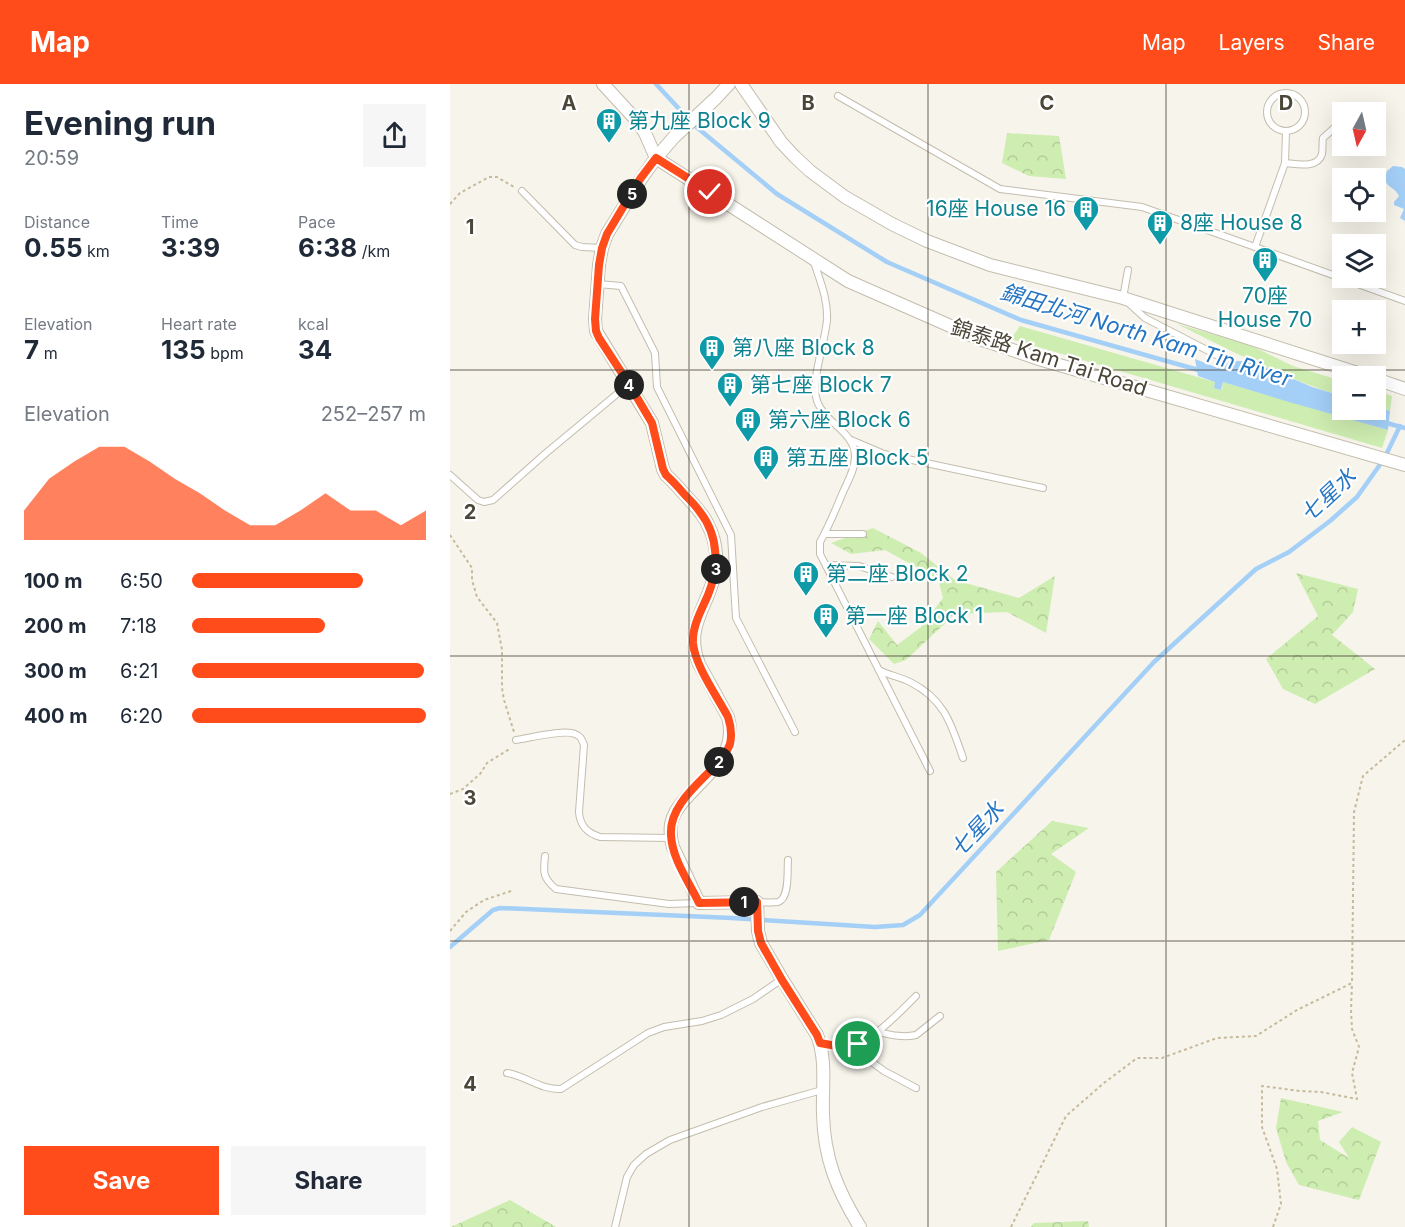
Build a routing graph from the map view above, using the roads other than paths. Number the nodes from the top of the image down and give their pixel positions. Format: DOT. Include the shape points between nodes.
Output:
graph roads {
  1 [pos="603,84"];
  2 [pos="729,84"];
  3 [pos="741,84"];
  4 [pos="1289,84"];
  5 [pos="1288,93"];
  6 [pos="838,96"];
  7 [pos="1332,130"];
  8 [pos="1286,131"];
  9 [pos="656,158"];
  10 [pos="1285,163"];
  11 [pos="522,191"];
  12 [pos="1255,246"];
  13 [pos="602,248"];
  14 [pos="813,258"];
  15 [pos="1128,270"];
  16 [pos="597,284"];
  17 [pos="1123,298"];
  18 [pos="1405,301"];
  19 [pos="1226,360"];
  20 [pos="1336,366"];
  21 [pos="1386,382"];
  22 [pos="629,384"];
  23 [pos="1405,389"];
  24 [pos="850,440"];
  25 [pos="1405,465"];
  26 [pos="450,475"];
  27 [pos="1043,488"];
  28 [pos="825,534"];
  29 [pos="863,534"];
  30 [pos="826,566"];
  31 [pos="892,577"];
  32 [pos="878,669"];
  33 [pos="795,732"];
  34 [pos="516,740"];
  35 [pos="963,758"];
  36 [pos="930,771"];
  37 [pos="671,838"];
  38 [pos="545,856"];
  39 [pos="788,860"];
  40 [pos="757,902"];
  41 [pos="699,903"];
  42 [pos="782,980"];
  43 [pos="916,996"];
  44 [pos="940,1016"];
  45 [pos="878,1032"];
  46 [pos="820,1043"];
  47 [pos="850,1046"];
  48 [pos="507,1073"];
  49 [pos="916,1088"];
  50 [pos="823,1090"];
  51 [pos="615,1227"];
  52 [pos="860,1227"];
  1 -- 9 [label="street" via="638,122"];
  2 -- 9 [label="street"];
  3 -- 17 [label="street" via="795,157 845,197 892,224 990,265"];
  4 -- 5 [label="lane"];
  5 -- 8 [label="lane" via="1303,103 1305,116 1298,127"];
  5 -- 8 [label="lane" via="1276,96 1267,111 1271,123"];
  6 -- 12 [label="lane" via="1000,189 1142,207"];
  7 -- 10 [label="lane" via="1323,138 1322,153 1313,164"];
  8 -- 10 [label="lane"];
  9 -- 13 [label="street"];
  9 -- 14 [label="street, 錦泰路 Kam Tai Road"];
  10 -- 12 [label="lane"];
  11 -- 13 [label="lane" via="575,245"];
  12 -- 18 [label="lane"];
  13 -- 16 [label="street"];
  14 -- 24 [label="lane" via="827,309 816,399 822,412"];
  14 -- 25 [label="street, 錦泰路 Kam Tai Road" via="848,281 980,339"];
  15 -- 17 [label="lane"];
  16 -- 22 [label="street" via="596,331"];
  16 -- 33 [label="lane" via="621,286 655,353 657,387 731,535 736,618"];
  17 -- 19 [label="lane" via="1145,318"];
  17 -- 20 [label="street"];
  21 -- 23 [label="street"];
  22 -- 26 [label="lane" via="493,500 478,500"];
  22 -- 37 [label="street" via="652,423 666,475 708,524 716,555 713,583 693,643 699,664 728,717 730,744 680,804 671,822"];
  24 -- 27 [label="lane" via="884,454"];
  24 -- 28 [label="lane" via="855,453 854,467"];
  28 -- 29 [label="lane"];
  28 -- 30 [label="lane" via="820,554"];
  30 -- 31 [label="lane" via="859,566"];
  30 -- 32 [label="lane"];
  32 -- 35 [label="lane" via="908,681 936,701 952,724"];
  32 -- 36 [label="lane"];
  34 -- 37 [label="lane" via="566,732 582,738 579,812 583,826 593,835"];
  37 -- 41 [label="street"];
  38 -- 41 [label="lane" via="546,880 556,889 669,904"];
  39 -- 40 [label="lane" via="786,894 777,902"];
  40 -- 41 [label="street"];
  40 -- 42 [label="street" via="761,943"];
  42 -- 46 [label="street"];
  42 -- 48 [label="lane" via="722,1015 648,1033 561,1089"];
  43 -- 45 [label="lane"];
  44 -- 45 [label="lane" via="916,1035"];
  45 -- 47 [label="lane"];
  46 -- 47 [label="lane"];
  46 -- 50 [label="street"];
  47 -- 49 [label="lane"];
  50 -- 51 [label="lane" via="700,1129 646,1154 627,1178"];
  50 -- 52 [label="street" via="830,1167"];
}
